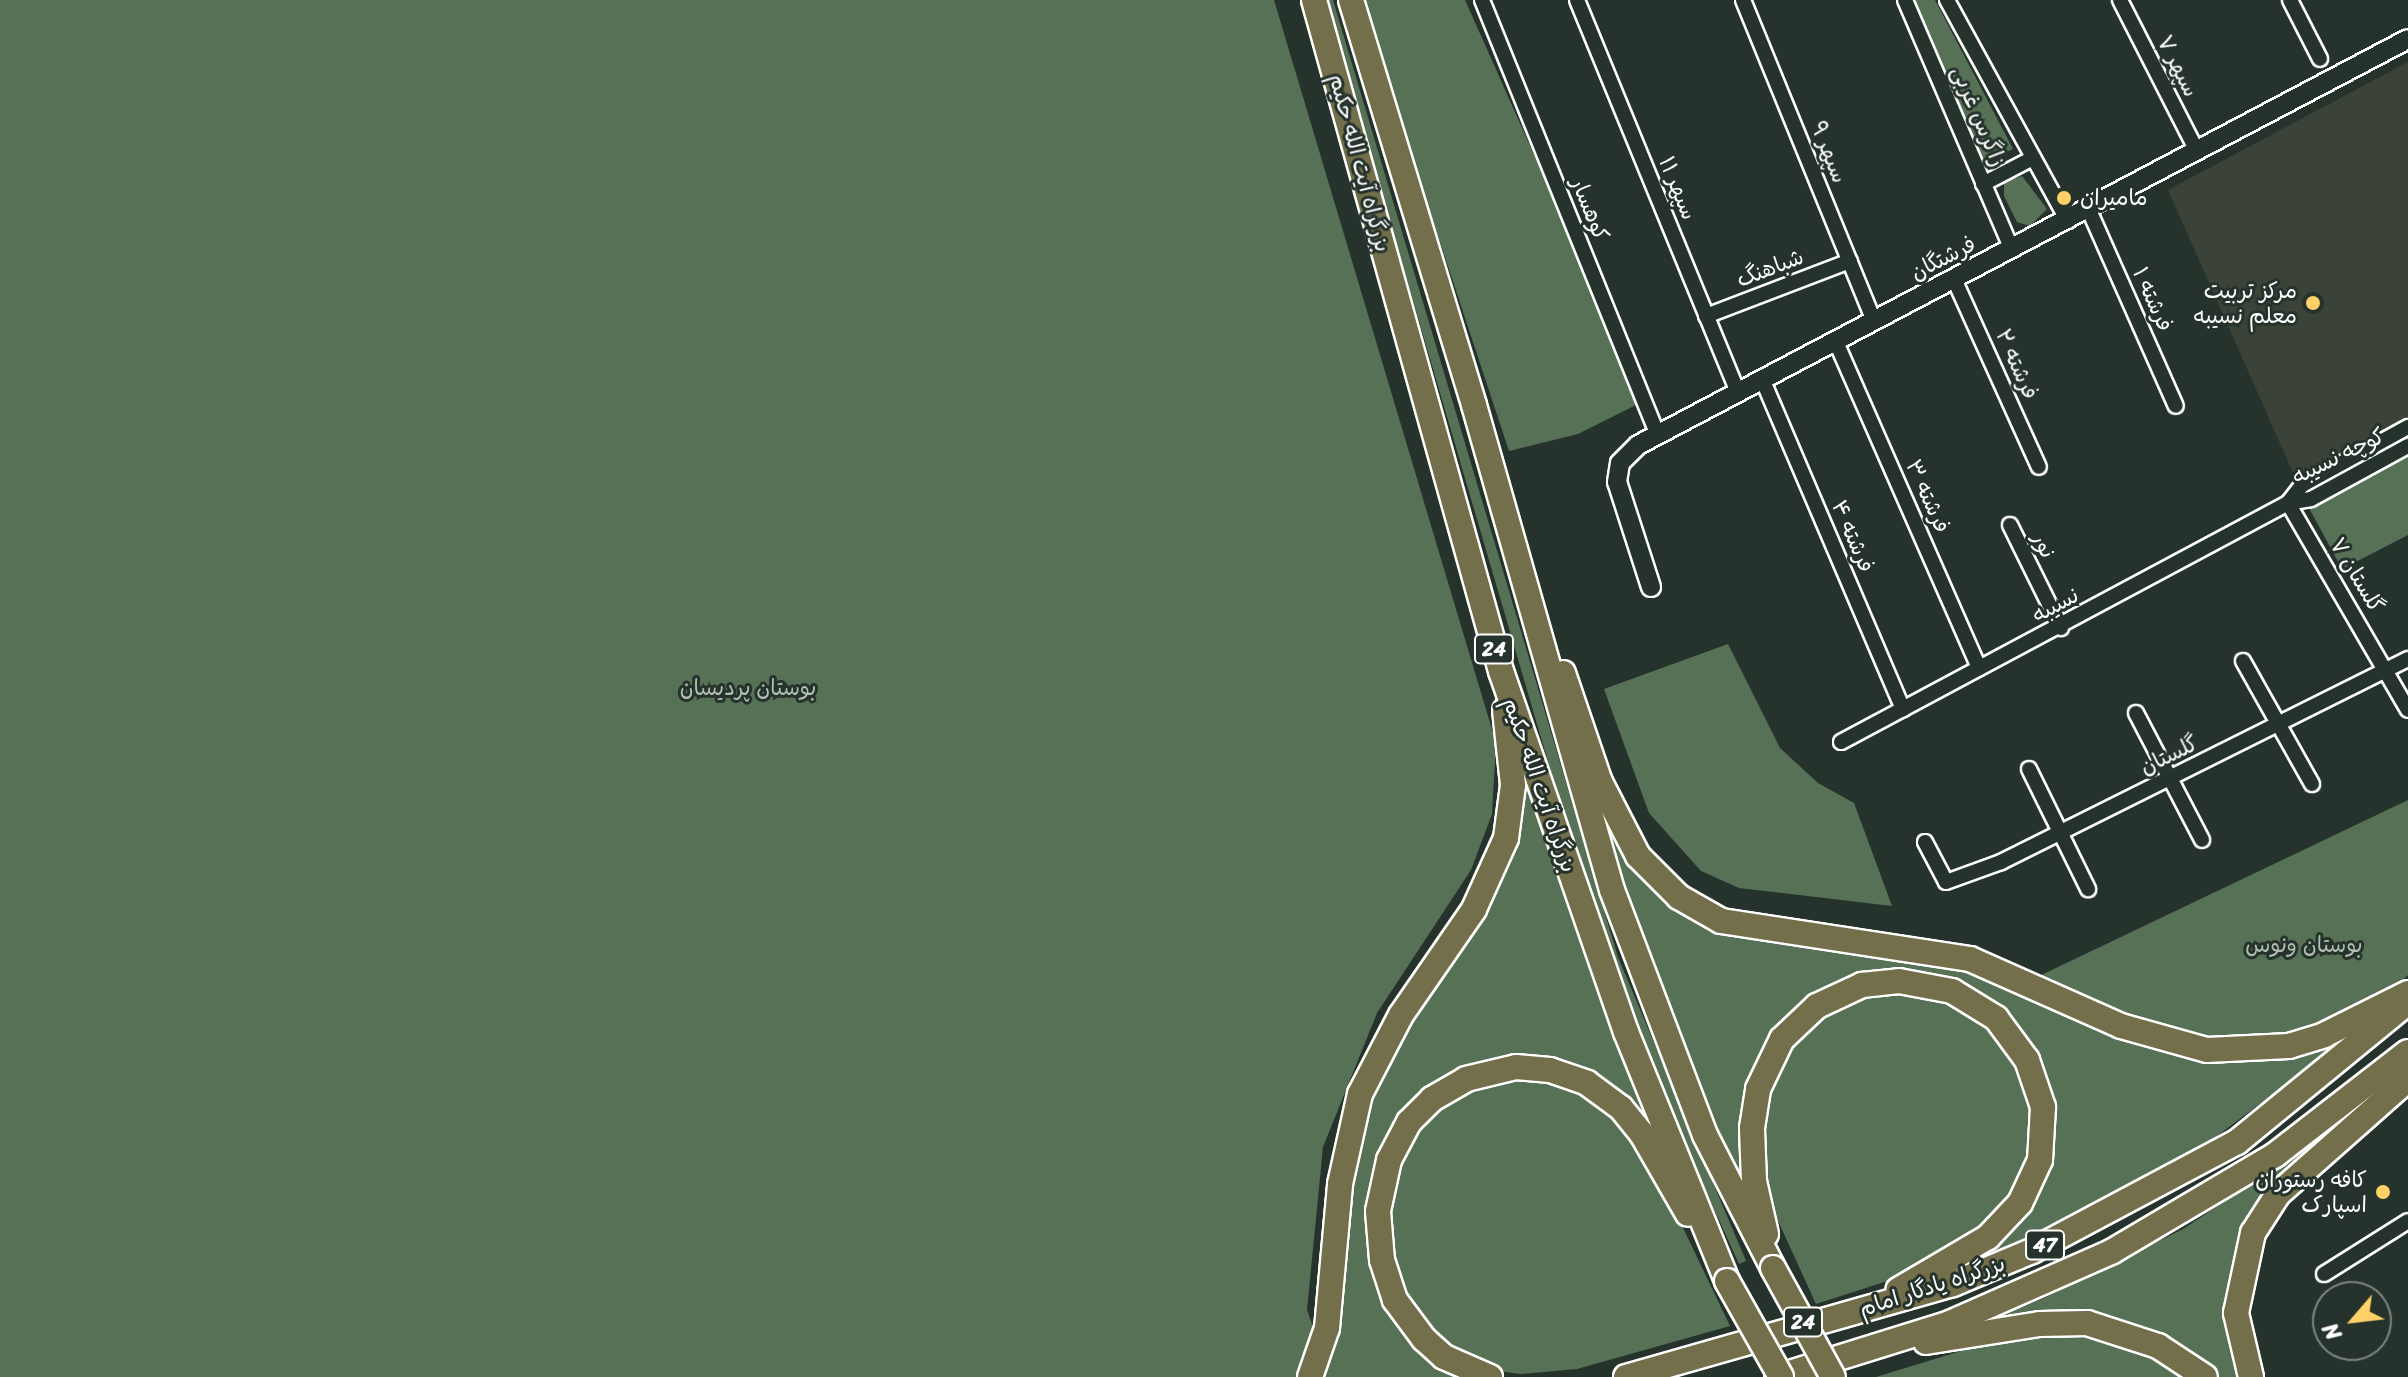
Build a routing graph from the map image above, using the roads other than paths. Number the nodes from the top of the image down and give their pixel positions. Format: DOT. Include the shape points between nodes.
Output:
graph roads {
  1 [pos="1314,0"];
  2 [pos="1351,0"];
  3 [pos="1482,0"];
  4 [pos="1577,0"];
  5 [pos="1743,0"];
  6 [pos="1905,0"];
  7 [pos="1947,0"];
  8 [pos="2120,0"];
  9 [pos="2290,0"];
  10 [pos="2408,39"];
  11 [pos="2320,59"];
  12 [pos="2197,151"];
  13 [pos="2033,158"];
  14 [pos="1983,184"];
  15 [pos="2089,210"];
  16 [pos="2068,221"];
  17 [pos="2012,250"];
  18 [pos="1850,261"];
  19 [pos="1954,279"];
  20 [pos="1706,316"];
  21 [pos="1874,321"];
  22 [pos="1836,342"];
  23 [pos="1763,381"];
  24 [pos="1738,393"];
  25 [pos="1474,405"];
  26 [pos="2176,406"];
  27 [pos="2408,427"];
  28 [pos="1657,434"];
  29 [pos="2408,446"];
  30 [pos="2039,467"];
  31 [pos="2288,503"];
  32 [pos="2010,525"];
  33 [pos="1651,587"];
  34 [pos="2061,628"];
  35 [pos="2408,659"];
  36 [pos="2243,661"];
  37 [pos="1979,668"];
  38 [pos="2388,670"];
  39 [pos="1501,671"];
  40 [pos="1903,709"];
  41 [pos="2408,710"];
  42 [pos="2136,713"];
  43 [pos="2279,724"];
  44 [pos="1841,742"];
  45 [pos="2029,769"];
  46 [pos="2170,779"];
  47 [pos="2312,784"];
  48 [pos="2061,833"];
  49 [pos="2202,840"];
  50 [pos="1925,842"];
  51 [pos="2088,889"];
  52 [pos="2408,993"];
  53 [pos="2408,1002"];
  54 [pos="2408,1052"];
  55 [pos="2408,1079"];
  56 [pos="2408,1221"];
  57 [pos="1773,1268"];
  58 [pos="2324,1274"];
  59 [pos="1727,1281"];
  60 [pos="1864,1310"];
  61 [pos="1880,1347"];
  62 [pos="1310,1377"];
  63 [pos="1490,1377"];
  64 [pos="1626,1377"];
  65 [pos="1779,1377"];
  66 [pos="1833,1377"];
  67 [pos="2205,1377"];
  68 [pos="2251,1377"];
  1 -- 39 [label="highway, بزرگراه آیت الله حکیم / 24"];
  2 -- 25 [label="highway, بزرگراه آیت الله حکیم / 24"];
  3 -- 28 [label="street, کوهسار"];
  4 -- 20 [label="street, سپهر ۱۱"];
  5 -- 18 [label="street, سپهر ۹"];
  6 -- 14 [label="street, زاگرس غربی"];
  7 -- 13 [label="street, زاگرس غربی"];
  8 -- 12 [label="street, سپهر ۷"];
  9 -- 11 [label="street"];
  10 -- 12 [label="street, فرشتگان"];
  12 -- 15 [label="street, فرشتگان"];
  13 -- 14 [label="street"];
  13 -- 16 [label="street, زاگرس غربی"];
  14 -- 17 [label="street, زاگرس غربی"];
  15 -- 16 [label="street, فرشتگان"];
  15 -- 26 [label="street, فرشته ۱"];
  16 -- 17 [label="street, فرشتگان"];
  17 -- 19 [label="street, فرشتگان"];
  18 -- 20 [label="street, شباهنگ"];
  18 -- 21 [label="street, سپهر ۹"];
  19 -- 21 [label="street, فرشتگان"];
  19 -- 30 [label="street, فرشته ۲"];
  20 -- 24 [label="street, سپهر ۱۱"];
  21 -- 22 [label="street, فرشتگان"];
  22 -- 23 [label="street, فرشتگان"];
  22 -- 37 [label="street, فرشته ۳"];
  23 -- 24 [label="street, فرشتگان"];
  23 -- 40 [label="street, فرشته ۴"];
  24 -- 28 [label="street, فرشتگان"];
  25 -- 52 [label="highway" via="1600,782 1638,856 1679,897 1735,925 1970,959 2121,1026 2207,1050 2289,1046 2324,1035"];
  25 -- 57 [label="highway, بزرگراه آیت الله حکیم / 24" via="1563,728 1634,955 1705,1135"];
  27 -- 31 [label="street, کوچه نسیبه" via="2302,485"];
  28 -- 33 [label="street, فرشتگان" via="1627,454 1617,472"];
  29 -- 31 [label="street, کوچه نسیبه" via="2311,499"];
  31 -- 34 [label="street, نسیبه"];
  31 -- 38 [label="street, گلستان ۷"];
  32 -- 34 [label="street, نور"];
  34 -- 37 [label="street, نسیبه"];
  35 -- 38 [label="street, گلستان"];
  36 -- 43 [label="street"];
  37 -- 40 [label="street, نسیبه"];
  38 -- 41 [label="street, گلستان ۷"];
  38 -- 43 [label="street, گلستان"];
  39 -- 59 [label="highway, بزرگراه آیت الله حکیم / 24" via="1626,1032"];
  39 -- 62 [label="highway" via="1513,785 1506,838 1474,909 1401,1015 1360,1094 1340,1184 1327,1328"];
  40 -- 44 [label="street, نسیبه"];
  42 -- 46 [label="street"];
  43 -- 46 [label="street, گلستان"];
  43 -- 47 [label="street"];
  45 -- 48 [label="street"];
  46 -- 48 [label="street, گلستان"];
  46 -- 49 [label="street"];
  48 -- 50 [label="street, گلستان" via="1946,882"];
  48 -- 51 [label="street"];
  53 -- 60 [label="highway, بزرگراه یادگار امام / 47" via="2216,1156 1996,1268"];
  54 -- 61 [label="highway, بزرگراه یادگار امام / 47" via="2302,1136 2167,1222 2041,1286"];
  55 -- 68 [label="highway" via="2278,1194 2253,1233 2236,1313"];
  56 -- 58 [label="street"];
  57 -- 60 [label="highway" via="1751,1145 1758,1089 1774,1051 1817,1006 1862,985 1899,981 1952,991 1996,1018 2027,1060 2043,1107 2040,1160 2020,1203 1988,1237"];
  57 -- 66 [label="highway, 24, bridge"];
  59 -- 63 [label="highway" via="1642,1134 1605,1095 1574,1077 1533,1068 1496,1070 1466,1079 1420,1110 1398,1141 1382,1187 1379,1236 1387,1279 1407,1319 1444,1357"];
  59 -- 65 [label="highway, 24, bridge"];
  60 -- 64 [label="highway, بزرگراه یادگار امام / 47"];
  61 -- 65 [label="highway, بزرگراه یادگار امام / 47"];
  61 -- 67 [label="highway" via="2040,1324 2087,1323 2158,1346"];
}
